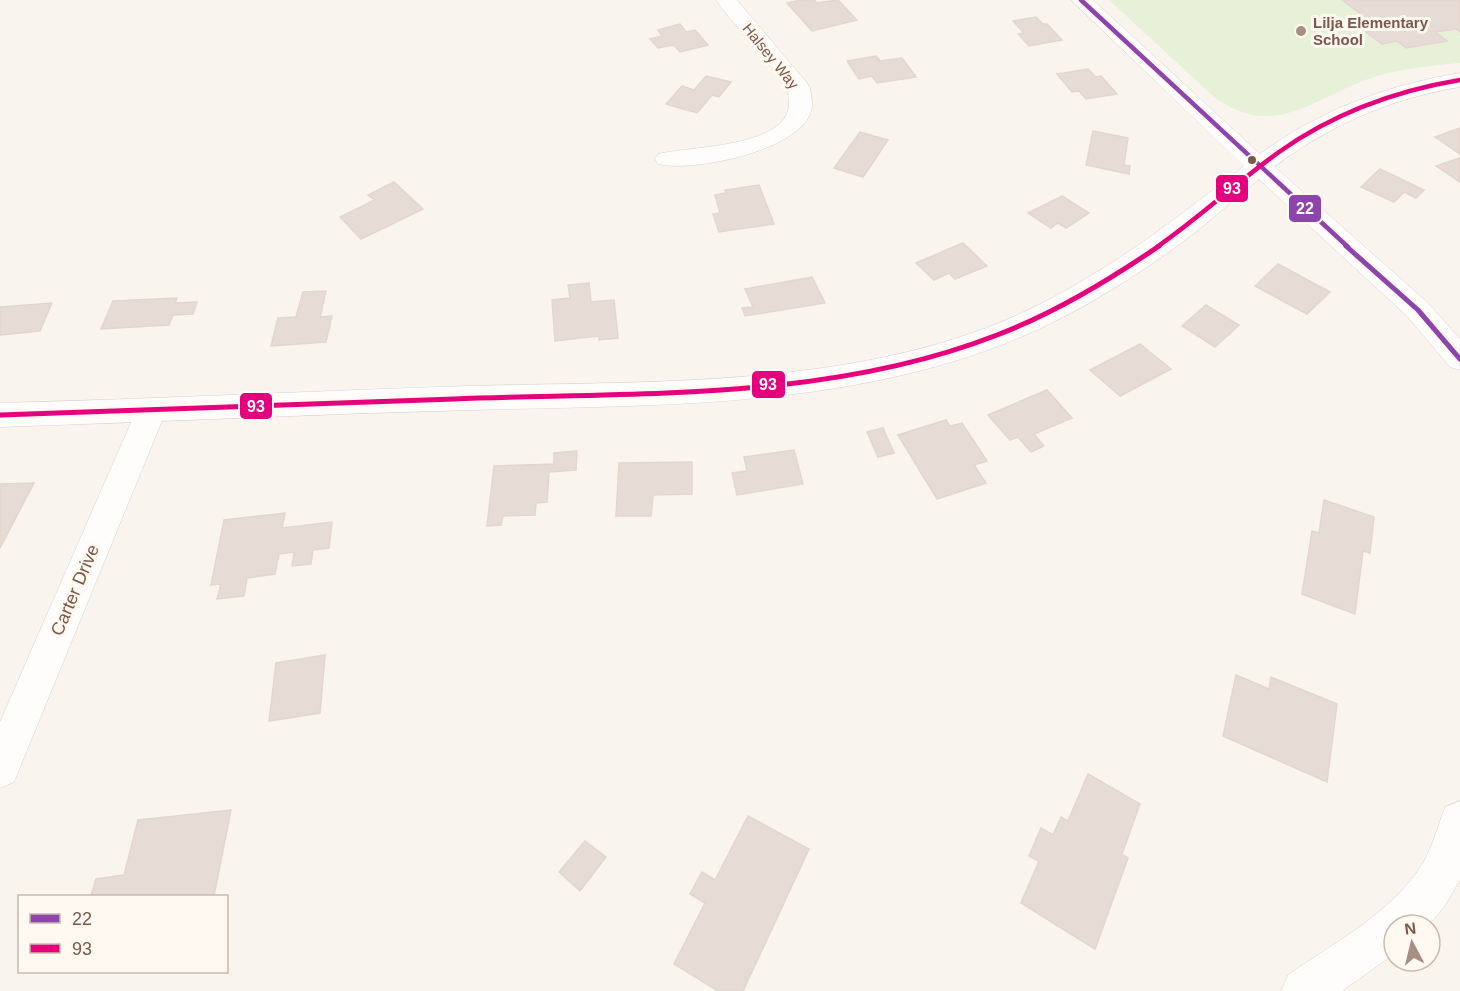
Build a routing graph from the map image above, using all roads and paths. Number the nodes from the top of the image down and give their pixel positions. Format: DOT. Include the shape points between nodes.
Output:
graph roads {
  1 [pos="726,0"];
  2 [pos="1082,0"];
  3 [pos="1460,80"];
  4 [pos="667,159"];
  5 [pos="1259,166"];
  6 [pos="1460,358"];
  7 [pos="151,411"];
  8 [pos="0,415"];
  9 [pos="0,768"];
  10 [pos="1460,822"];
  11 [pos="1408,913"];
  12 [pos="1382,935"];
  13 [pos="1304,991"];
  1 -- 4 [label="street, Halsey Way" via="799,88 804,102 801,114 781,136 764,143"];
  2 -- 5 [label="street"];
  3 -- 5 [label="street" via="1375,99 1322,124"];
  5 -- 6 [label="street" via="1418,310"];
  5 -- 7 [label="street" via="1176,234 1057,309 971,344 923,358 818,378 695,389"];
  7 -- 8 [label="street"];
  7 -- 9 [label="street, Carter Drive"];
  10 -- 11 [label="street" via="1455,845 1433,887"];
  12 -- 13 [label="street"];
}
